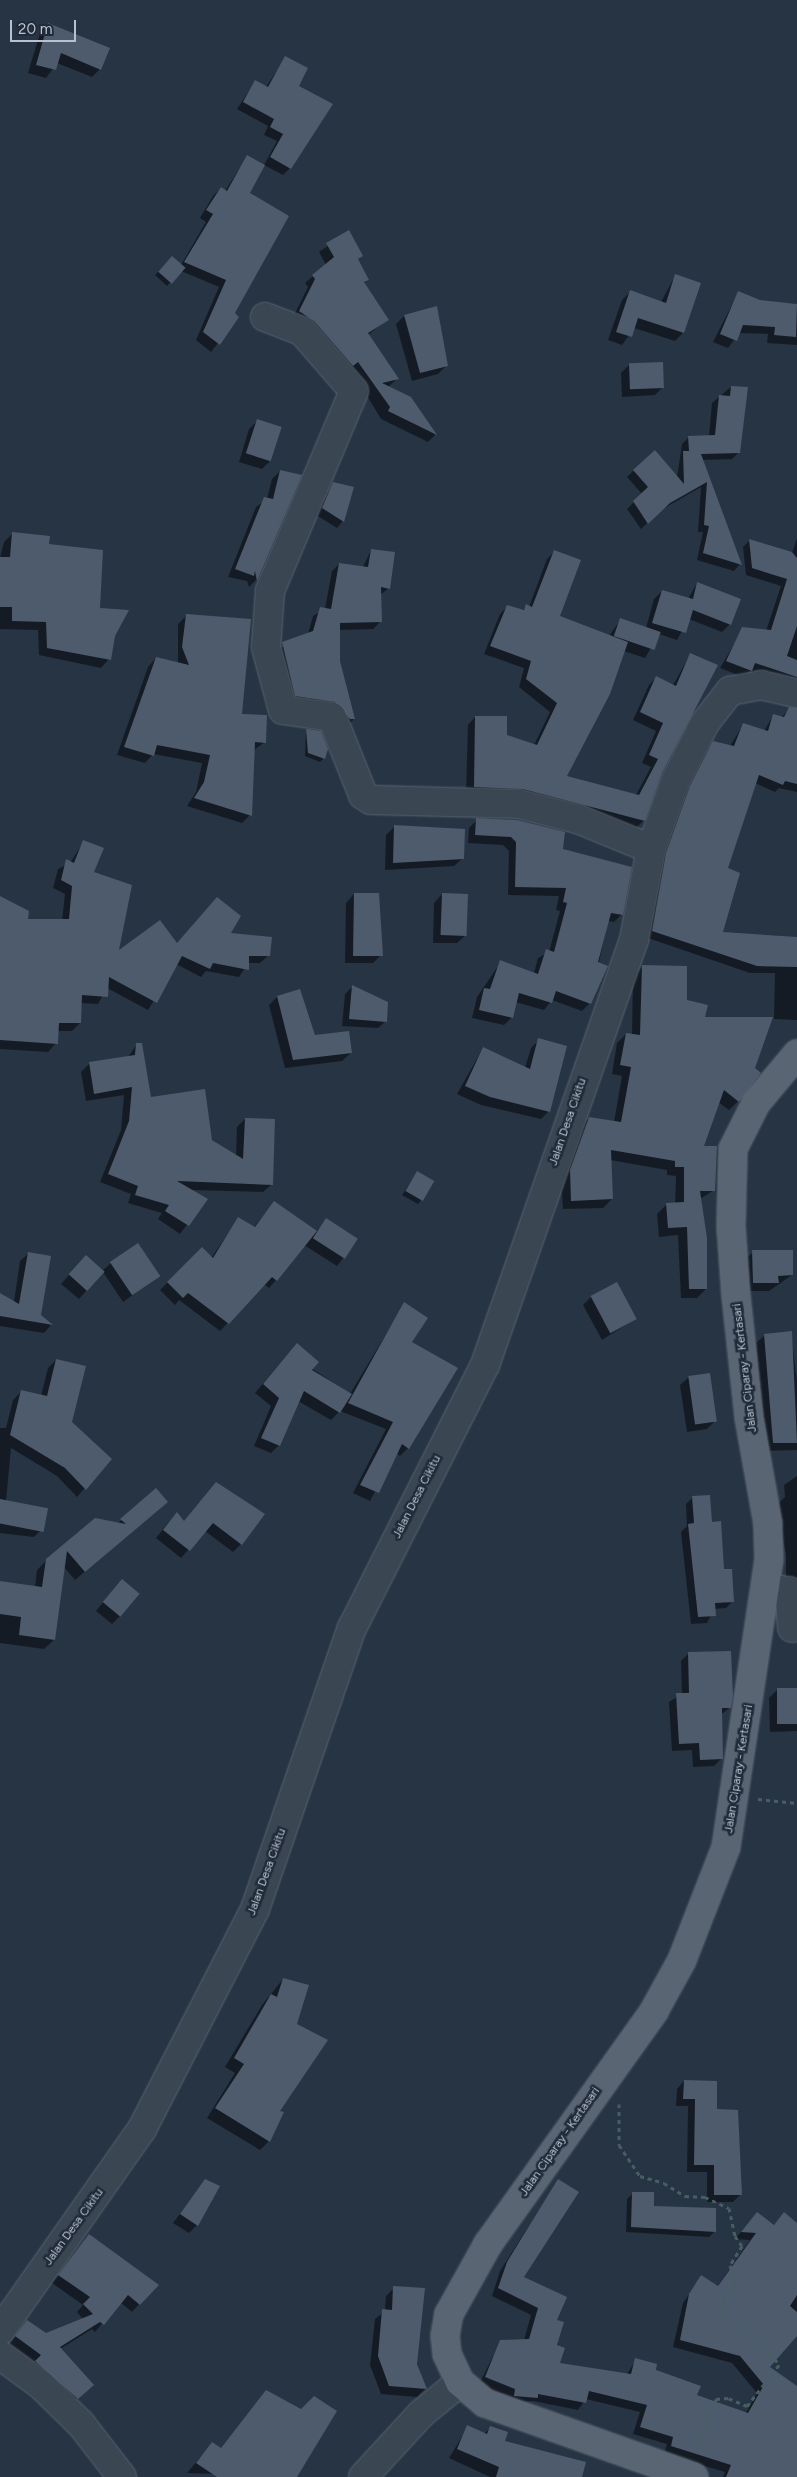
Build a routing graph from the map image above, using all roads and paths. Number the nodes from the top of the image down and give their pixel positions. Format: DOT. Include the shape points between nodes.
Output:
graph roads {
  1 [pos="265,317"];
  2 [pos="797,693"];
  3 [pos="650,850"];
  4 [pos="797,1054"];
  5 [pos="767,1588"];
  6 [pos="792,1628"];
  7 [pos="737,1796"];
  8 [pos="797,1803"];
  9 [pos="620,2094"];
  10 [pos="0,2332"];
  11 [pos="0,2355"];
  12 [pos="460,2382"];
  13 [pos="688,2475"];
  14 [pos="122,2477"];
  15 [pos="363,2477"];
  1 -- 3 [label="street" via="302,330 354,391 270,591 266,647 283,710 332,717 363,795 371,800 519,804 578,819"];
  2 -- 3 [label="street, Jalan Desa Cikitu" via="761,685 741,686 722,697 676,780"];
  3 -- 10 [label="street, Jalan Desa Cikitu" via="634,940 485,1365 352,1628 254,1909 142,2129"];
  4 -- 5 [label="main road, Jalan Ciparay - Kertasari" via="745,1122 733,1149 731,1179 738,1315 768,1524"];
  5 -- 6 [label="street" via="789,1591"];
  5 -- 7 [label="main road, Jalan Ciparay - Kertasari"];
  7 -- 8 [label="path"];
  7 -- 12 [label="main road, Jalan Ciparay - Kertasari" via="716,1880 673,1977 654,2011 488,2244 449,2314 447,2354"];
  9 -- 13 [label="path" via="619,2145 640,2176 664,2183 685,2196 705,2197 729,2208 735,2236 742,2246 730,2265 735,2285 724,2300 722,2317 770,2352 780,2365 747,2406 728,2398 716,2399"];
  11 -- 14 [label="street" via="42,2385 81,2424"];
  12 -- 13 [label="main road, Jalan Ciparay - Kertasari" via="485,2403"];
  12 -- 15 [label="street" via="421,2414"];
}
